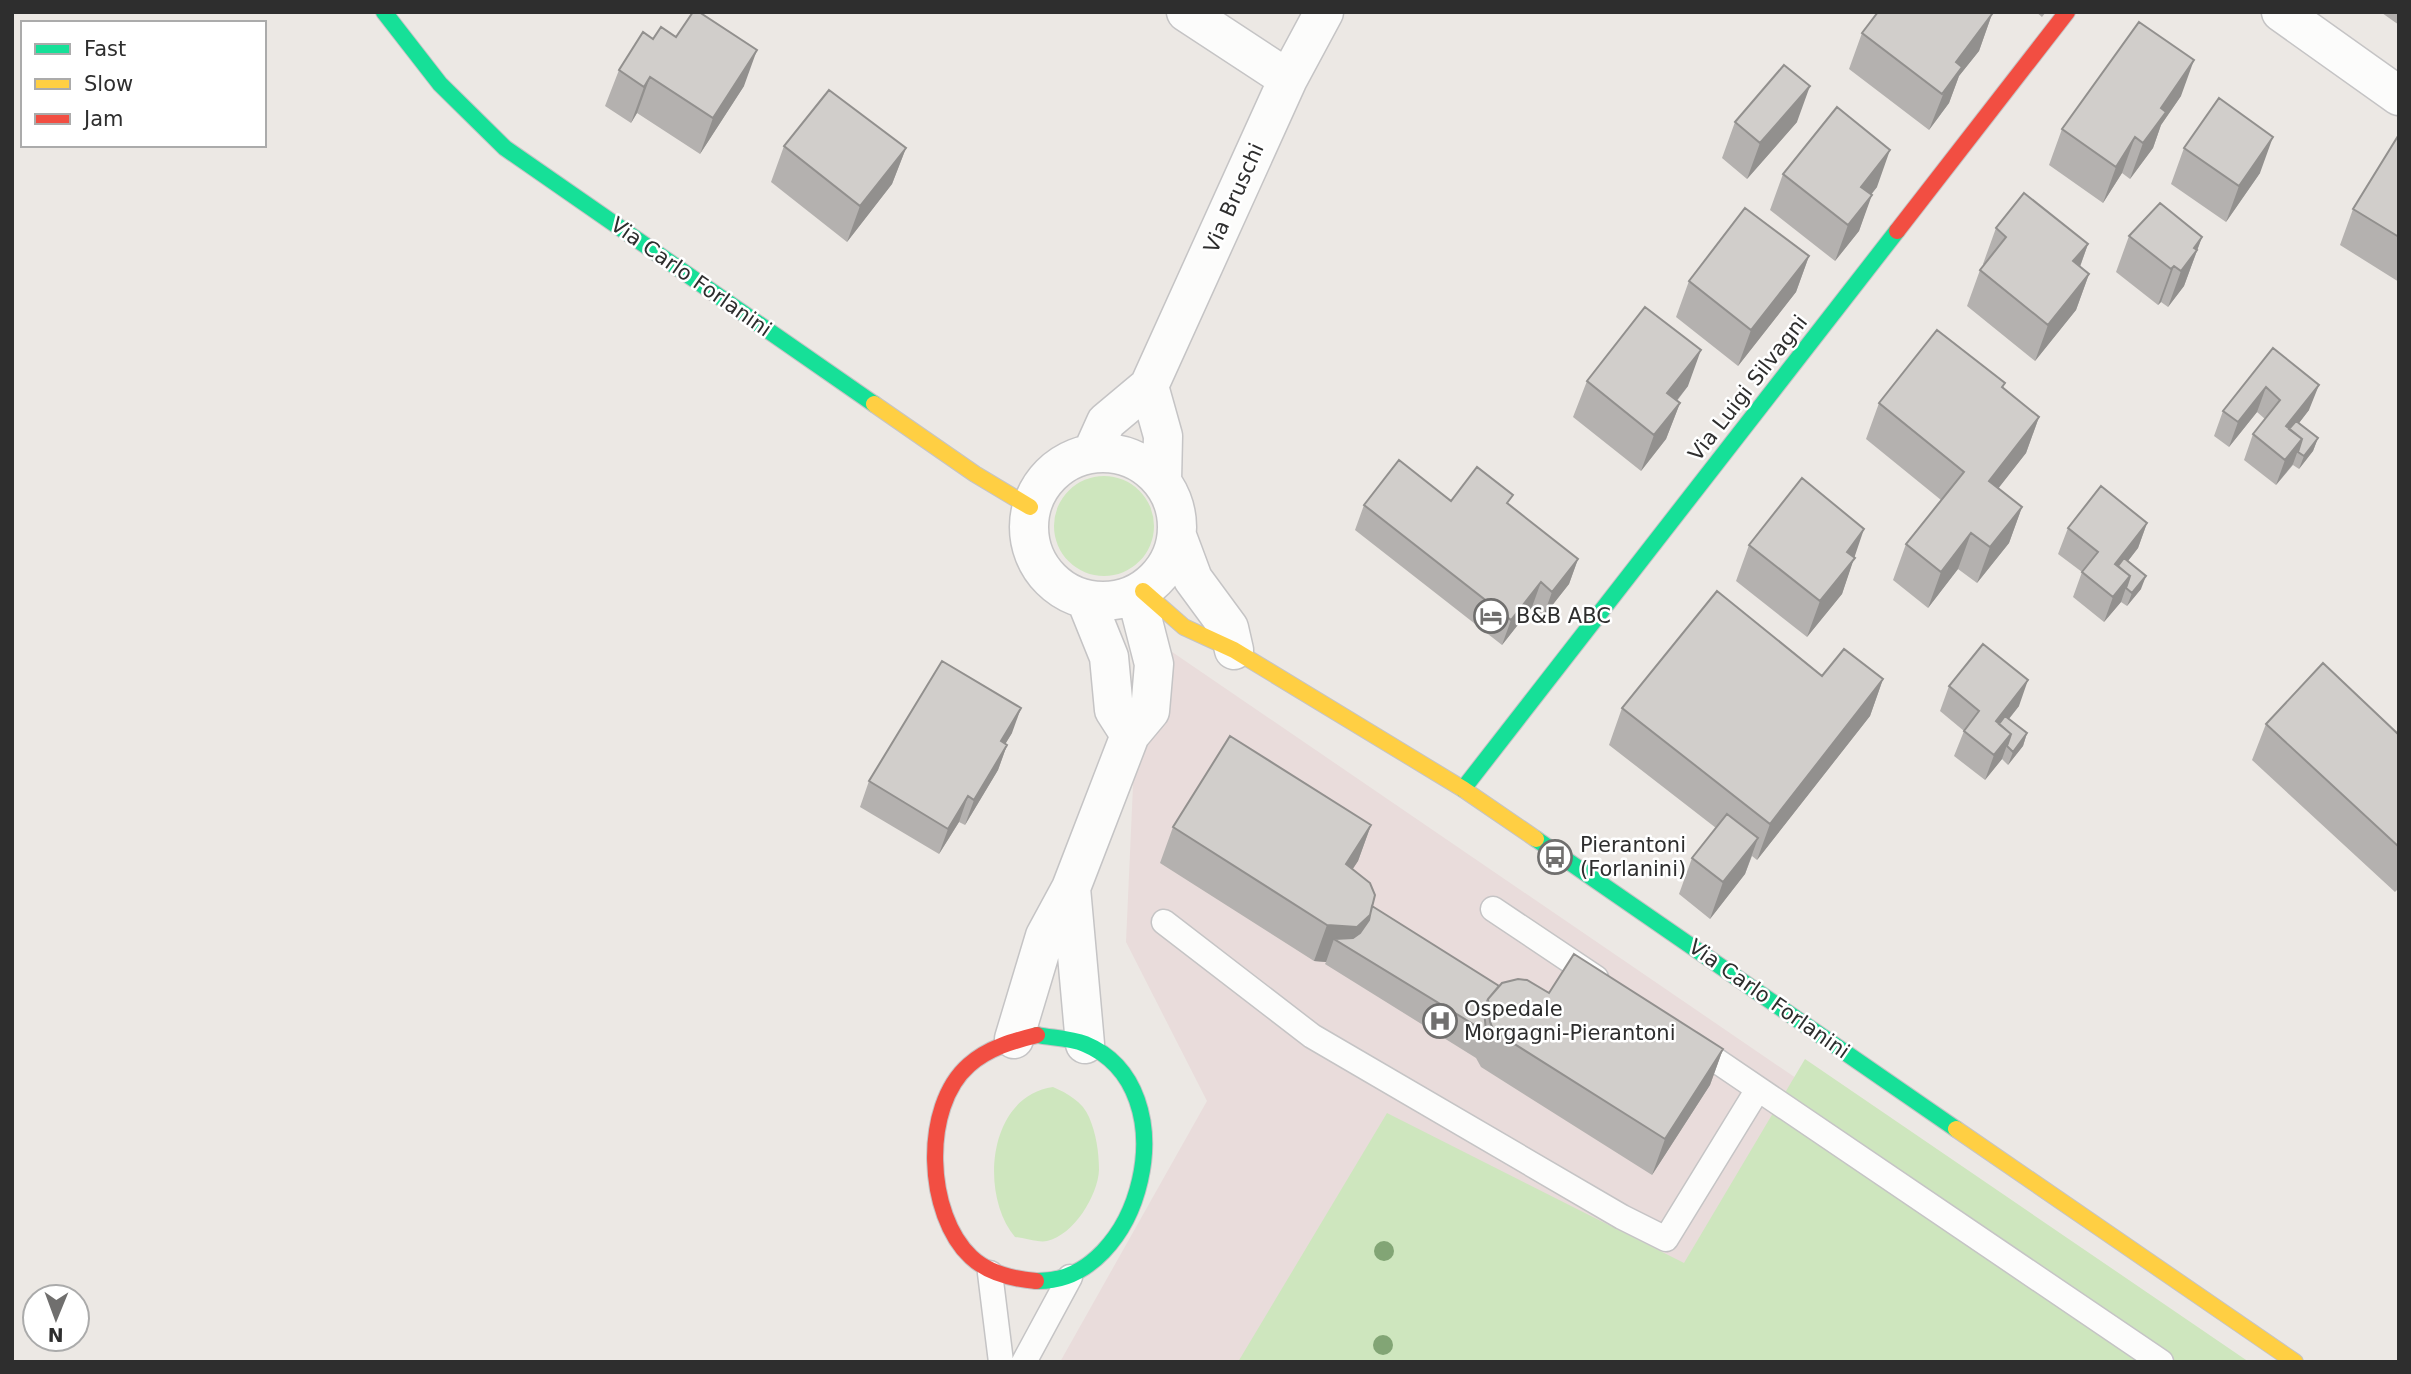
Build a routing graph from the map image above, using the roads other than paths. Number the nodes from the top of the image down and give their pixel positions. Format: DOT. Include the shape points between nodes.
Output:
graph roads {
  1 [pos="384,12"];
  2 [pos="1186,12"];
  3 [pos="1324,12"];
  4 [pos="2067,12"];
  5 [pos="2281,12"];
  6 [pos="1288,79"];
  7 [pos="2399,96"];
  8 [pos="1149,386"];
  9 [pos="1092,453"];
  10 [pos="1162,481"];
  11 [pos="1031,506"];
  12 [pos="1177,536"];
  13 [pos="1139,592"];
  14 [pos="1086,600"];
  15 [pos="1234,650"];
  16 [pos="1130,735"];
  17 [pos="1463,789"];
  18 [pos="1072,888"];
  19 [pos="1493,909"];
  20 [pos="1164,922"];
  21 [pos="1620,995"];
  22 [pos="1677,1034"];
  23 [pos="1014,1039"];
  24 [pos="1085,1044"];
  25 [pos="1758,1089"];
  26 [pos="990,1273"];
  27 [pos="1070,1277"];
  28 [pos="1001,1362"];
  29 [pos="1024,1362"];
  30 [pos="2161,1362"];
  31 [pos="2295,1362"];
  1 -- 11 [label="street, Via Carlo Forlanini" via="450,98 505,148 975,474"];
  2 -- 6 [label="street"];
  3 -- 6 [label="street, Via Bruschi"];
  4 -- 17 [label="street, Via Luigi Silvagni"];
  5 -- 7 [label="street"];
  6 -- 8 [label="street, Via Bruschi"];
  8 -- 9 [label="street" via="1106,422"];
  8 -- 10 [label="street" via="1163,436"];
  9 -- 10 [label="street" via="1130,458"];
  9 -- 11 [label="street" via="1053,471"];
  10 -- 12 [label="street" via="1172,498"];
  11 -- 14 [label="street" via="1029,537 1038,565 1059,587"];
  12 -- 13 [label="street" via="1166,567"];
  12 -- 15 [label="street" via="1192,579 1228,628"];
  13 -- 14 [label="street" via="1111,602"];
  13 -- 15 [label="street, Via Carlo Forlanini" via="1204,641"];
  13 -- 16 [label="street" via="1154,664 1150,711"];
  14 -- 16 [label="street" via="1109,657 1114,710"];
  15 -- 17 [label="street, Via Carlo Forlanini"];
  16 -- 18 [label="street"];
  17 -- 31 [label="street, Via Carlo Forlanini"];
  18 -- 23 [label="street" via="1045,936"];
  18 -- 24 [label="street"];
  19 -- 21 [label="lane"];
  20 -- 25 [label="lane" via="1312,1036 1666,1239"];
  22 -- 25 [label="lane"];
  23 -- 24 [label="street" via="1037,1035"];
  23 -- 26 [label="street" via="985,1051 962,1070 945,1095 935,1124 939,1191 949,1225 970,1256"];
  24 -- 27 [label="street" via="1123,1073 1141,1105 1148,1141 1142,1177 1128,1211 1107,1247"];
  25 -- 30 [label="lane"];
  26 -- 27 [label="street" via="1032,1280"];
  26 -- 28 [label="lane"];
  27 -- 29 [label="lane"];
}
